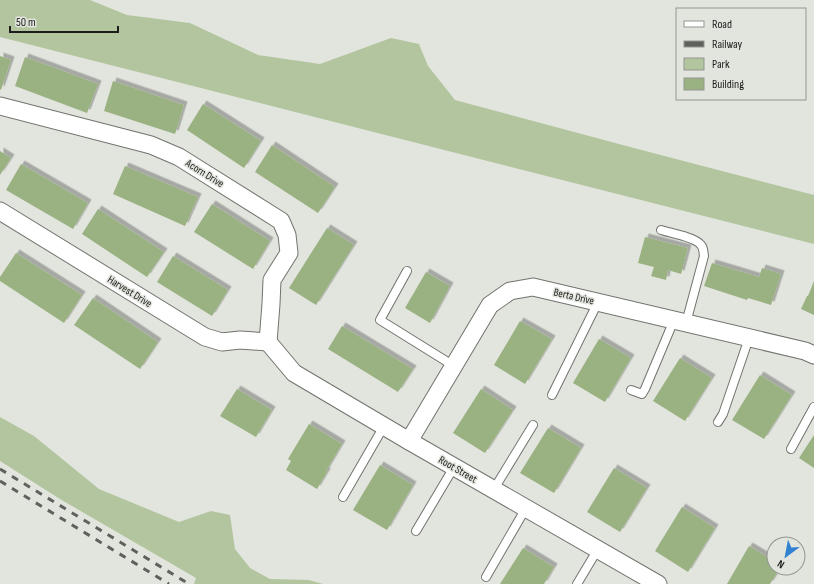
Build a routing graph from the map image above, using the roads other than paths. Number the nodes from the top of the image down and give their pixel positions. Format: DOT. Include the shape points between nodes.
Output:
graph roads {
  1 [pos="0,106"];
  2 [pos="0,211"];
  3 [pos="661,230"];
  4 [pos="407,271"];
  5 [pos="598,302"];
  6 [pos="680,322"];
  7 [pos="749,338"];
  8 [pos="268,342"];
  9 [pos="814,355"];
  10 [pos="454,366"];
  11 [pos="630,390"];
  12 [pos="552,395"];
  13 [pos="814,407"];
  14 [pos="718,422"];
  15 [pos="533,425"];
  16 [pos="384,426"];
  17 [pos="409,441"];
  18 [pos="791,449"];
  19 [pos="454,467"];
  20 [pos="494,489"];
  21 [pos="343,498"];
  22 [pos="526,508"];
  23 [pos="416,531"];
  24 [pos="598,549"];
  25 [pos="486,577"];
  26 [pos="578,584"];
  27 [pos="658,584"];
  1 -- 8 [label="street, Acorn Drive" via="151,145 179,157 281,221 287,235 289,253 272,280"];
  2 -- 8 [label="street, Harvest Drive" via="205,337 222,342"];
  3 -- 6 [label="lane" via="695,240 703,249 704,256"];
  4 -- 10 [label="lane" via="380,320"];
  5 -- 6 [label="street, Berta Drive"];
  5 -- 10 [label="street, Berta Drive" via="533,287 510,291 490,305"];
  5 -- 12 [label="lane"];
  6 -- 7 [label="street, Berta Drive"];
  6 -- 11 [label="lane" via="642,394"];
  7 -- 9 [label="street, Berta Drive"];
  7 -- 14 [label="lane"];
  8 -- 16 [label="street, Root Street" via="294,373"];
  10 -- 17 [label="street, Berta Drive"];
  13 -- 18 [label="lane"];
  15 -- 20 [label="lane"];
  16 -- 17 [label="street, Root Street"];
  16 -- 21 [label="lane"];
  17 -- 19 [label="street, Root Street"];
  19 -- 20 [label="street, Root Street"];
  19 -- 23 [label="lane"];
  20 -- 22 [label="street, Root Street"];
  22 -- 24 [label="street, Root Street"];
  22 -- 25 [label="lane"];
  24 -- 26 [label="lane"];
  24 -- 27 [label="street, Root Street"];
}
